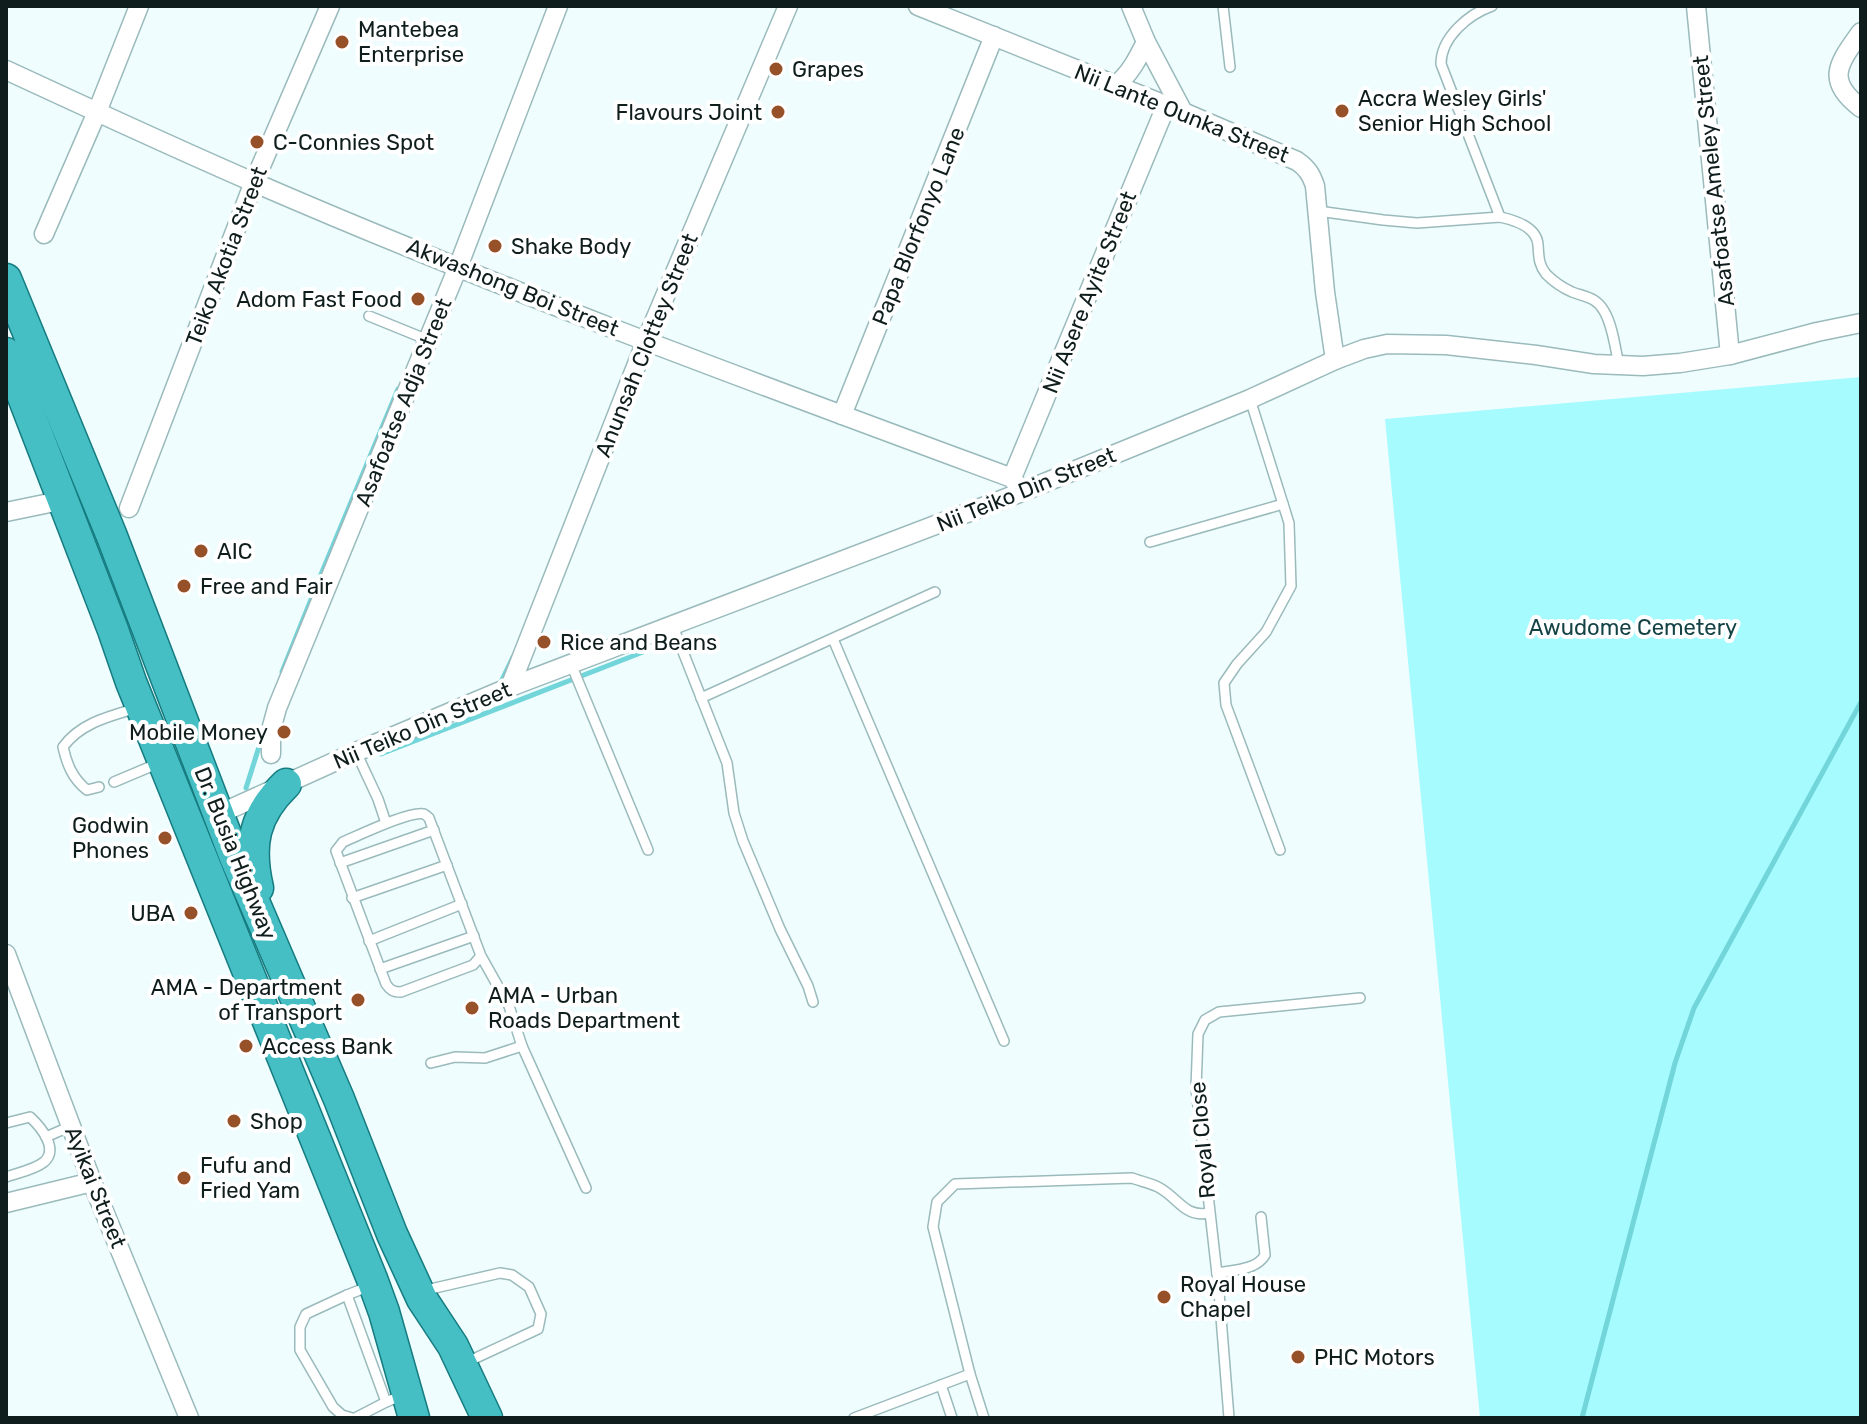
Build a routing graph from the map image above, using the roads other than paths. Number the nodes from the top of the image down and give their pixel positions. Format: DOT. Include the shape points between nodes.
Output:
graph roads {
  1 [pos="139,6"];
  2 [pos="330,6"];
  3 [pos="558,6"];
  4 [pos="788,6"];
  5 [pos="918,6"];
  6 [pos="1131,6"];
  7 [pos="1223,6"];
  8 [pos="1492,6"];
  9 [pos="1696,6"];
  10 [pos="1861,32"];
  11 [pos="994,36"];
  12 [pos="1146,42"];
  13 [pos="1230,67"];
  14 [pos="6,70"];
  15 [pos="1116,85"];
  16 [pos="1861,108"];
  17 [pos="1174,109"];
  18 [pos="97,112"];
  19 [pos="254,182"];
  20 [pos="1318,211"];
  21 [pos="1500,217"];
  22 [pos="44,234"];
  23 [pos="458,267"];
  24 [pos="6,279"];
  25 [pos="369,316"];
  26 [pos="1861,323"];
  27 [pos="428,340"];
  28 [pos="646,341"];
  29 [pos="6,353"];
  30 [pos="1730,355"];
  31 [pos="1335,360"];
  32 [pos="1619,366"];
  33 [pos="1250,399"];
  34 [pos="842,415"];
  35 [pos="1017,485"];
  36 [pos="64,500"];
  37 [pos="1283,504"];
  38 [pos="129,508"];
  39 [pos="6,512"];
  40 [pos="1150,542"];
  41 [pos="935,592"];
  42 [pos="672,624"];
  43 [pos="113,630"];
  44 [pos="833,639"];
  45 [pos="571,664"];
  46 [pos="510,687"];
  47 [pos="701,698"];
  48 [pos="141,707"];
  49 [pos="356,752"];
  50 [pos="271,754"];
  51 [pos="162,761"];
  52 [pos="114,782"];
  53 [pos="286,784"];
  54 [pos="99,787"];
  55 [pos="219,814"];
  56 [pos="386,823"];
  57 [pos="434,830"];
  58 [pos="198,846"];
  59 [pos="648,850"];
  60 [pos="1280,850"];
  61 [pos="340,863"];
  62 [pos="447,865"];
  63 [pos="352,898"];
  64 [pos="462,904"];
  65 [pos="267,929"];
  66 [pos="474,936"];
  67 [pos="369,941"];
  68 [pos="6,954"];
  69 [pos="481,956"];
  70 [pos="380,969"];
  71 [pos="1360,998"];
  72 [pos="813,1002"];
  73 [pos="1004,1041"];
  74 [pos="522,1046"];
  75 [pos="431,1063"];
  76 [pos="6,1123"];
  77 [pos="71,1126"];
  78 [pos="46,1137"];
  79 [pos="6,1177"];
  80 [pos="92,1182"];
  81 [pos="586,1188"];
  82 [pos="6,1203"];
  83 [pos="1209,1213"];
  84 [pos="1261,1217"];
  85 [pos="1217,1273"];
  86 [pos="372,1279"];
  87 [pos="419,1292"];
  88 [pos="347,1295"];
  89 [pos="462,1366"];
  90 [pos="970,1374"];
  91 [pos="941,1385"];
  92 [pos="403,1406"];
  93 [pos="189,1418"];
  94 [pos="354,1418"];
  95 [pos="487,1418"];
  96 [pos="854,1418"];
  97 [pos="952,1418"];
  98 [pos="984,1418"];
  99 [pos="1229,1418"];
  1 -- 18 [label="street"];
  2 -- 19 [label="street, Teiko Akotia Street"];
  3 -- 23 [label="street, Asafoatse Adja Street"];
  4 -- 28 [label="street, Anunsah Clottey Street"];
  5 -- 11 [label="street, Nii Lante Ounka Street"];
  6 -- 12 [label="street"];
  7 -- 13 [label="lane"];
  8 -- 21 [label="lane" via="1470,16 1455,32 1441,54 1441,64"];
  9 -- 30 [label="street, Asafoatse Ameley Street"];
  10 -- 16 [label="street" via="1838,74 1845,94"];
  11 -- 15 [label="street, Nii Lante Ounka Street"];
  11 -- 34 [label="street, Papa Blorfonyo Lane"];
  12 -- 15 [label="street"];
  12 -- 17 [label="street"];
  14 -- 18 [label="street, Akwashong Boi Street"];
  15 -- 17 [label="street, Nii Lante Ounka Street"];
  17 -- 20 [label="street, Nii Lante Ounka Street" via="1297,161 1312,176"];
  17 -- 35 [label="street, Nii Asere Ayite Street"];
  18 -- 19 [label="street, Akwashong Boi Street"];
  18 -- 22 [label="street"];
  19 -- 23 [label="street, Akwashong Boi Street"];
  19 -- 38 [label="street, Teiko Akotia Street"];
  20 -- 21 [label="lane" via="1417,223"];
  20 -- 31 [label="street, Nii Lante Ounka Street"];
  21 -- 32 [label="lane" via="1534,234 1539,262 1549,277 1598,302"];
  23 -- 27 [label="street, Asafoatse Adja Street"];
  23 -- 28 [label="street, Akwashong Boi Street"];
  24 -- 55 [label="highway, Dr. Busia Highway"];
  25 -- 27 [label="lane"];
  26 -- 30 [label="street, Nii Teiko Din Street"];
  27 -- 50 [label="street, Asafoatse Adja Street" via="277,708"];
  28 -- 34 [label="street, Akwashong Boi Street"];
  28 -- 46 [label="street, Anunsah Clottey Street"];
  29 -- 36 [label="highway, Dr. Busia Highway"];
  30 -- 32 [label="street, Nii Teiko Din Street"];
  31 -- 32 [label="street, Nii Teiko Din Street" via="1387,344 1446,345"];
  31 -- 33 [label="street, Nii Teiko Din Street"];
  33 -- 35 [label="street, Nii Teiko Din Street"];
  33 -- 37 [label="lane"];
  34 -- 35 [label="street, Akwashong Boi Street"];
  35 -- 42 [label="street, Nii Teiko Din Street"];
  36 -- 39 [label="street"];
  36 -- 43 [label="highway, Dr. Busia Highway"];
  37 -- 40 [label="lane"];
  37 -- 60 [label="lane" via="1289,523 1291,586 1266,632 1224,683 1226,705"];
  41 -- 44 [label="lane"];
  42 -- 45 [label="street, Nii Teiko Din Street"];
  42 -- 47 [label="lane"];
  43 -- 48 [label="highway, Dr. Busia Highway"];
  43 -- 58 [label="highway" via="153,699 194,791 203,818"];
  44 -- 47 [label="lane"];
  44 -- 73 [label="lane"];
  45 -- 46 [label="street, Nii Teiko Din Street"];
  45 -- 59 [label="lane"];
  46 -- 49 [label="street, Nii Teiko Din Street"];
  47 -- 72 [label="lane" via="727,763 743,841"];
  48 -- 51 [label="highway, Dr. Busia Highway"];
  48 -- 54 [label="lane" via="84,726 63,747 79,784 87,790"];
  49 -- 53 [label="street, Nii Teiko Din Street"];
  49 -- 56 [label="lane"];
  51 -- 52 [label="lane"];
  51 -- 58 [label="highway, Dr. Busia Highway"];
  53 -- 55 [label="street, Nii Teiko Din Street"];
  53 -- 65 [label="highway" via="256,826 255,875"];
  55 -- 65 [label="highway, Dr. Busia Highway"];
  56 -- 57 [label="lane" via="425,814"];
  56 -- 61 [label="lane" via="343,842 336,851"];
  57 -- 61 [label="lane"];
  57 -- 62 [label="lane"];
  58 -- 86 [label="highway, Dr. Busia Highway"];
  61 -- 63 [label="lane"];
  62 -- 63 [label="lane"];
  62 -- 64 [label="lane"];
  63 -- 67 [label="lane"];
  64 -- 66 [label="lane"];
  64 -- 67 [label="lane"];
  65 -- 87 [label="highway, Dr. Busia Highway"];
  66 -- 69 [label="lane"];
  66 -- 70 [label="lane"];
  67 -- 70 [label="lane"];
  68 -- 77 [label="street, Ayikai Street"];
  69 -- 70 [label="lane" via="473,965 401,992 390,990"];
  69 -- 74 [label="lane" via="509,1006"];
  71 -- 83 [label="lane, Royal Close" via="1219,1012 1205,1020 1198,1034 1196,1088"];
  74 -- 75 [label="lane" via="485,1058"];
  74 -- 81 [label="lane"];
  76 -- 78 [label="lane" via="30,1117"];
  77 -- 78 [label="lane"];
  77 -- 80 [label="street, Ayikai Street"];
  78 -- 79 [label="lane" via="50,1155 41,1165"];
  80 -- 82 [label="street"];
  80 -- 93 [label="street, Ayikai Street"];
  83 -- 85 [label="lane, Royal Close"];
  83 -- 90 [label="lane" via="1197,1215 1158,1187 1132,1178 955,1184 937,1202 933,1227"];
  84 -- 85 [label="lane" via="1264,1259"];
  85 -- 99 [label="lane, Royal Close"];
  86 -- 88 [label="lane"];
  86 -- 92 [label="highway, Dr. Busia Highway"];
  87 -- 89 [label="highway, Dr. Busia Highway"];
  87 -- 89 [label="lane" via="500,1273 529,1287 541,1314 538,1329"];
  88 -- 92 [label="lane"];
  88 -- 94 [label="lane" via="306,1314 300,1350 333,1407"];
  89 -- 95 [label="highway, Dr. Busia Highway"];
  90 -- 91 [label="lane"];
  90 -- 98 [label="lane"];
  91 -- 96 [label="lane"];
  91 -- 97 [label="lane"];
  92 -- 94 [label="lane"];
}
